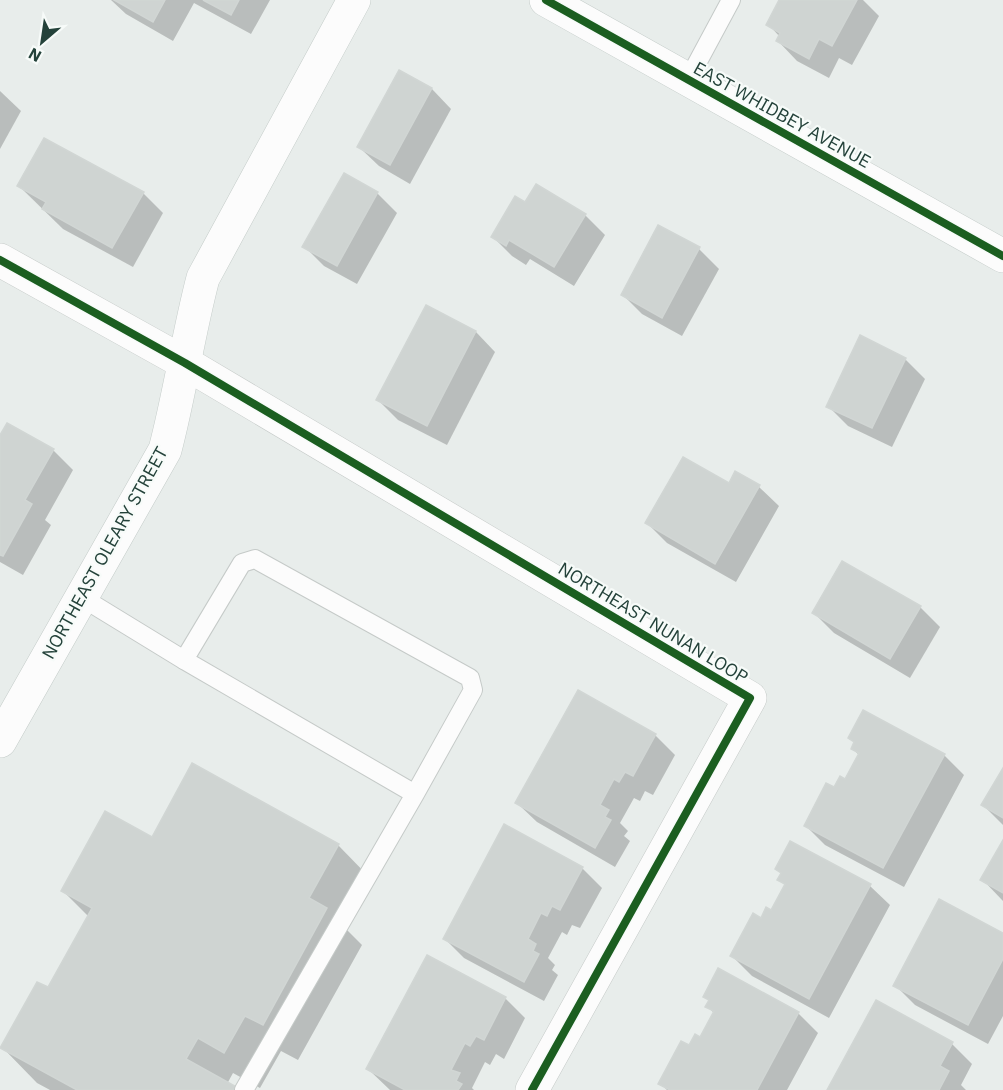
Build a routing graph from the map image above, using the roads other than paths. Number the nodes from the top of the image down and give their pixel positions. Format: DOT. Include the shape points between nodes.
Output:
graph roads {
  1 [pos="354,0"];
  2 [pos="546,0"];
  3 [pos="731,0"];
  4 [pos="688,80"];
  5 [pos="1003,256"];
  6 [pos="0,260"];
  7 [pos="185,363"];
  8 [pos="81,597"];
  9 [pos="184,660"];
  10 [pos="0,741"];
  11 [pos="415,794"];
  12 [pos="244,1090"];
  13 [pos="532,1090"];
  1 -- 7 [label="street, NORTHEAST OLEARY STREET" via="203,278"];
  2 -- 4 [label="street, EAST WHIDBEY AVENUE"];
  3 -- 4 [label="lane"];
  4 -- 5 [label="street, EAST WHIDBEY AVENUE"];
  6 -- 7 [label="street"];
  7 -- 8 [label="street, NORTHEAST OLEARY STREET" via="165,450"];
  7 -- 13 [label="street, NORTHEAST NUNAN LOOP" via="750,698"];
  8 -- 9 [label="lane"];
  8 -- 10 [label="street, NORTHEAST OLEARY STREET"];
  9 -- 11 [label="lane"];
  9 -- 11 [label="lane" via="242,564 255,559 470,678 473,690"];
  11 -- 12 [label="lane"];
}
